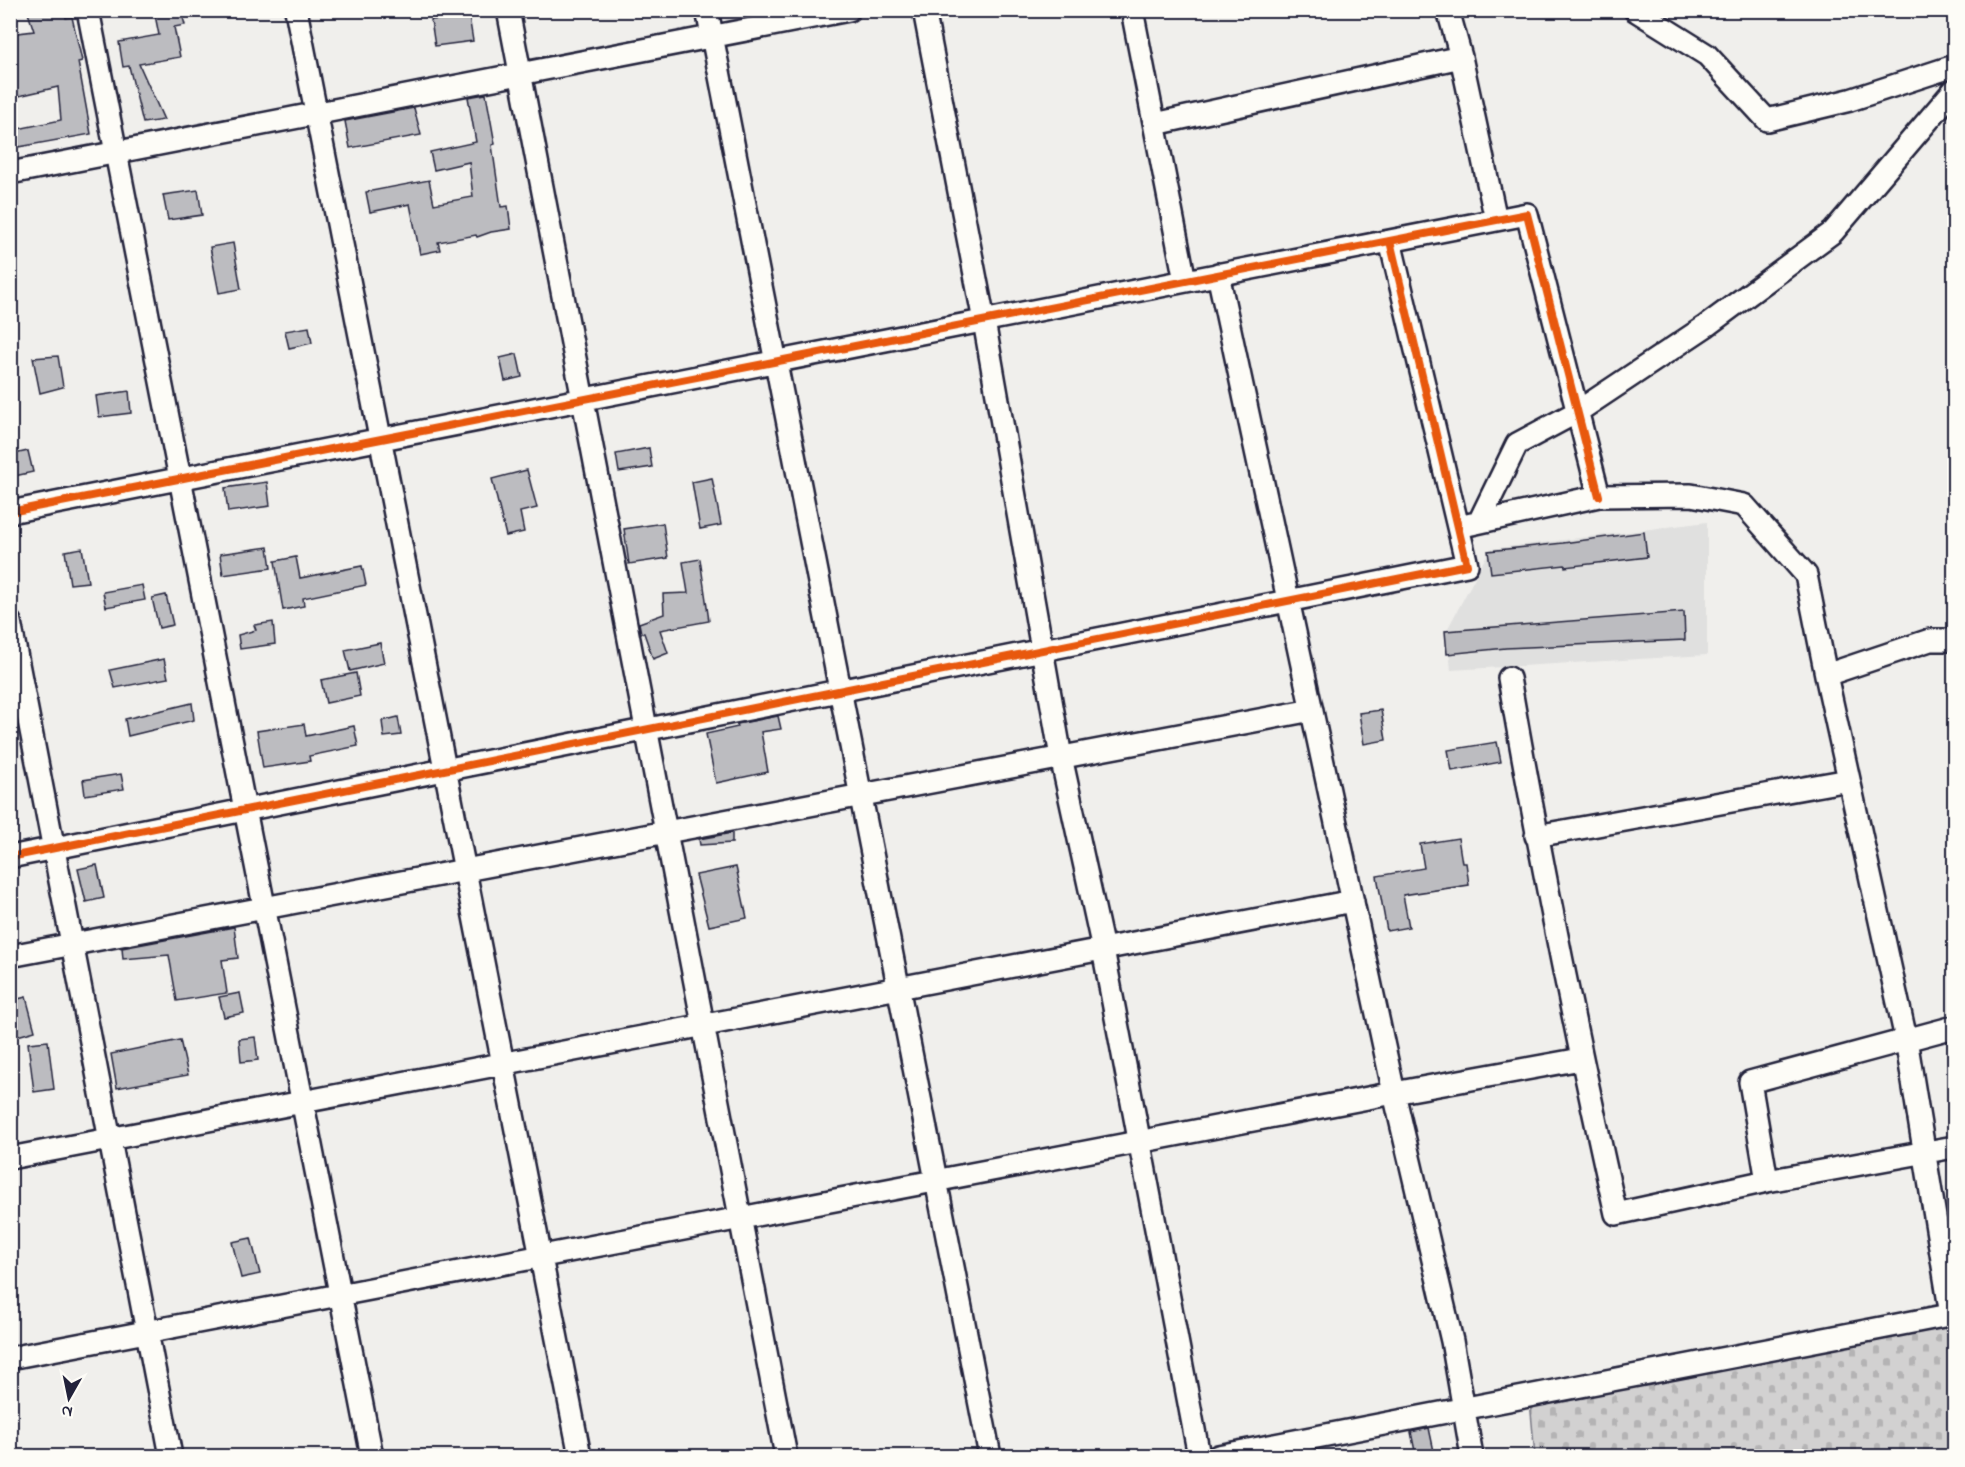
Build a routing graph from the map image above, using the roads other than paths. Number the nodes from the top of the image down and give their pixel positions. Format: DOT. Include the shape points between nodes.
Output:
graph roads {
  1 [pos="88,10"];
  2 [pos="296,10"];
  3 [pos="508,10"];
  4 [pos="707,10"];
  5 [pos="849,10"];
  6 [pos="924,10"];
  7 [pos="1132,10"];
  8 [pos="1448,10"];
  9 [pos="1635,10"];
  10 [pos="712,37"];
  11 [pos="1461,57"];
  12 [pos="1954,66"];
  13 [pos="520,75"];
  14 [pos="1954,90"];
  15 [pos="316,114"];
  16 [pos="1155,124"];
  17 [pos="116,153"];
  18 [pos="10,173"];
  19 [pos="1496,220"];
  20 [pos="1390,241"];
  21 [pos="1218,274"];
  22 [pos="1185,281"];
  23 [pos="984,321"];
  24 [pos="776,362"];
  25 [pos="583,400"];
  26 [pos="1577,412"];
  27 [pos="380,439"];
  28 [pos="180,479"];
  29 [pos="1599,496"];
  30 [pos="10,512"];
  31 [pos="1468,524"];
  32 [pos="1289,601"];
  33 [pos="10,622"];
  34 [pos="1954,640"];
  35 [pos="1043,650"];
  36 [pos="1826,675"];
  37 [pos="1509,678"];
  38 [pos="840,691"];
  39 [pos="1312,710"];
  40 [pos="646,730"];
  41 [pos="1061,757"];
  42 [pos="446,770"];
  43 [pos="1849,780"];
  44 [pos="860,795"];
  45 [pos="245,810"];
  46 [pos="666,832"];
  47 [pos="1536,836"];
  48 [pos="54,848"];
  49 [pos="10,857"];
  50 [pos="465,870"];
  51 [pos="1353,901"];
  52 [pos="264,908"];
  53 [pos="73,944"];
  54 [pos="1103,949"];
  55 [pos="10,956"];
  56 [pos="898,988"];
  57 [pos="703,1025"];
  58 [pos="1954,1027"];
  59 [pos="1906,1039"];
  60 [pos="1581,1059"];
  61 [pos="503,1064"];
  62 [pos="1394,1093"];
  63 [pos="302,1102"];
  64 [pos="110,1139"];
  65 [pos="1141,1142"];
  66 [pos="1954,1148"];
  67 [pos="1924,1153"];
  68 [pos="10,1158"];
  69 [pos="936,1181"];
  70 [pos="1767,1181"];
  71 [pos="740,1218"];
  72 [pos="541,1257"];
  73 [pos="340,1295"];
  74 [pos="1953,1314"];
  75 [pos="147,1332"];
  76 [pos="10,1358"];
  77 [pos="1463,1408"];
  78 [pos="171,1456"];
  79 [pos="372,1456"];
  80 [pos="580,1456"];
  81 [pos="786,1456"];
  82 [pos="990,1456"];
  83 [pos="1199,1456"];
  84 [pos="1218,1456"];
  85 [pos="1472,1456"];
  1 -- 17 [label="street"];
  2 -- 15 [label="street"];
  3 -- 13 [label="street"];
  4 -- 10 [label="street"];
  5 -- 10 [label="street"];
  6 -- 23 [label="street"];
  7 -- 16 [label="street"];
  8 -- 11 [label="street"];
  9 -- 12 [label="street" via="1707,55 1767,120 1850,100"];
  10 -- 13 [label="street"];
  10 -- 24 [label="street"];
  11 -- 16 [label="street"];
  11 -- 19 [label="street"];
  13 -- 15 [label="street"];
  13 -- 25 [label="street"];
  14 -- 26 [label="street" via="1833,232 1706,326"];
  15 -- 17 [label="street"];
  15 -- 27 [label="street"];
  16 -- 22 [label="street"];
  17 -- 18 [label="street"];
  17 -- 28 [label="street"];
  19 -- 20 [label="street"];
  19 -- 26 [label="street" via="1527,214"];
  20 -- 21 [label="street"];
  20 -- 31 [label="street"];
  21 -- 22 [label="street"];
  21 -- 32 [label="street"];
  22 -- 23 [label="street"];
  23 -- 24 [label="street"];
  23 -- 35 [label="street"];
  24 -- 25 [label="street"];
  24 -- 38 [label="street"];
  25 -- 27 [label="street"];
  25 -- 40 [label="street"];
  26 -- 29 [label="street"];
  26 -- 31 [label="street" via="1517,444"];
  27 -- 28 [label="street"];
  27 -- 42 [label="street"];
  28 -- 30 [label="street"];
  28 -- 45 [label="street"];
  29 -- 31 [label="street"];
  29 -- 36 [label="street" via="1691,495 1744,505 1806,575"];
  31 -- 32 [label="street" via="1467,566"];
  32 -- 35 [label="street"];
  32 -- 39 [label="street"];
  33 -- 48 [label="street"];
  34 -- 36 [label="street" via="1930,640"];
  35 -- 38 [label="street"];
  35 -- 41 [label="street"];
  36 -- 43 [label="street"];
  37 -- 47 [label="street"];
  38 -- 40 [label="street"];
  38 -- 44 [label="street"];
  39 -- 41 [label="street"];
  39 -- 51 [label="street"];
  40 -- 42 [label="street"];
  40 -- 46 [label="street"];
  41 -- 44 [label="street"];
  41 -- 54 [label="street"];
  42 -- 45 [label="street"];
  42 -- 50 [label="street"];
  43 -- 47 [label="street"];
  43 -- 59 [label="street"];
  44 -- 46 [label="street"];
  44 -- 56 [label="street"];
  45 -- 48 [label="street"];
  45 -- 52 [label="street"];
  46 -- 50 [label="street"];
  46 -- 57 [label="street"];
  47 -- 60 [label="street"];
  48 -- 49 [label="street"];
  48 -- 53 [label="street"];
  50 -- 52 [label="street"];
  50 -- 61 [label="street"];
  51 -- 54 [label="street"];
  51 -- 62 [label="street"];
  52 -- 53 [label="street"];
  52 -- 63 [label="street"];
  53 -- 55 [label="street"];
  53 -- 64 [label="street"];
  54 -- 56 [label="street"];
  54 -- 65 [label="street"];
  56 -- 57 [label="street"];
  56 -- 69 [label="street"];
  57 -- 61 [label="street"];
  57 -- 71 [label="street"];
  58 -- 59 [label="street"];
  59 -- 67 [label="street"];
  59 -- 70 [label="street" via="1750,1082"];
  60 -- 62 [label="street"];
  60 -- 70 [label="street" via="1616,1214"];
  61 -- 63 [label="street"];
  61 -- 72 [label="street"];
  62 -- 65 [label="street"];
  62 -- 77 [label="street" via="1452,1341"];
  63 -- 64 [label="street"];
  63 -- 73 [label="street"];
  64 -- 68 [label="street"];
  64 -- 75 [label="street"];
  65 -- 69 [label="street"];
  65 -- 83 [label="street"];
  66 -- 67 [label="street"];
  67 -- 70 [label="street"];
  67 -- 74 [label="street"];
  69 -- 71 [label="street"];
  69 -- 82 [label="street"];
  71 -- 72 [label="street"];
  71 -- 81 [label="street"];
  72 -- 73 [label="street"];
  72 -- 80 [label="street"];
  73 -- 75 [label="street"];
  73 -- 79 [label="street"];
  74 -- 77 [label="street"];
  75 -- 76 [label="street"];
  75 -- 78 [label="street"];
  77 -- 84 [label="street"];
  77 -- 85 [label="street"];
}
